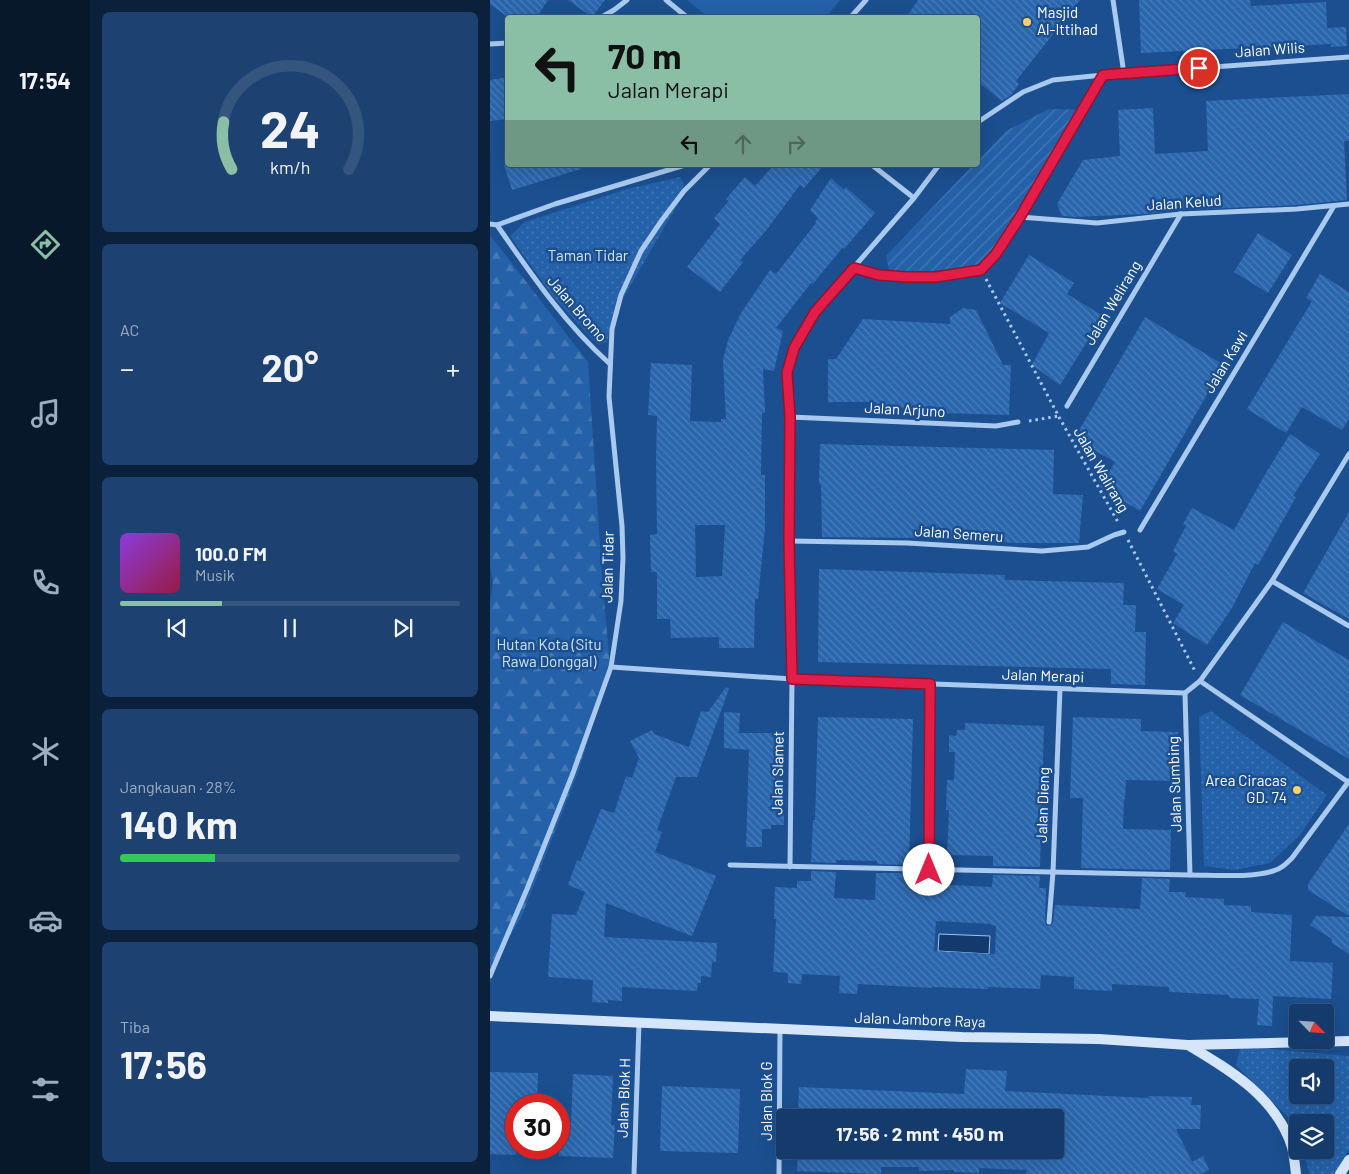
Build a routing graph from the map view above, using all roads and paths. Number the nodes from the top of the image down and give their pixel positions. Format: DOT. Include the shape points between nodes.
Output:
graph roads {
  1 [pos="627,0"];
  2 [pos="666,0"];
  3 [pos="866,0"];
  4 [pos="1113,0"];
  5 [pos="605,15"];
  6 [pos="684,15"];
  7 [pos="853,15"];
  8 [pos="505,43"];
  9 [pos="490,44"];
  10 [pos="1349,57"];
  11 [pos="1124,74"];
  12 [pos="1103,75"];
  13 [pos="980,121"];
  14 [pos="677,167"];
  15 [pos="708,167"];
  16 [pos="875,167"];
  17 [pos="937,167"];
  18 [pos="914,198"];
  19 [pos="1349,204"];
  20 [pos="1334,206"];
  21 [pos="1181,214"];
  22 [pos="1020,217"];
  23 [pos="490,224"];
  24 [pos="497,225"];
  25 [pos="854,268"];
  26 [pos="981,270"];
  27 [pos="610,364"];
  28 [pos="1067,406"];
  29 [pos="790,417"];
  30 [pos="1059,418"];
  31 [pos="1018,422"];
  32 [pos="1348,457"];
  33 [pos="1140,530"];
  34 [pos="1124,532"];
  35 [pos="789,542"];
  36 [pos="1272,581"];
  37 [pos="1349,626"];
  38 [pos="611,667"];
  39 [pos="792,679"];
  40 [pos="1200,681"];
  41 [pos="930,684"];
  42 [pos="1060,689"];
  43 [pos="1185,693"];
  44 [pos="1349,781"];
  45 [pos="730,865"];
  46 [pos="790,866"];
  47 [pos="929,870"];
  48 [pos="1053,872"];
  49 [pos="1190,875"];
  50 [pos="1049,922"];
  51 [pos="490,976"];
  52 [pos="490,1016"];
  53 [pos="639,1023"];
  54 [pos="780,1028"];
  55 [pos="1349,1041"];
  56 [pos="1188,1045"];
  57 [pos="1349,1160"];
  58 [pos="634,1174"];
  59 [pos="779,1174"];
  60 [pos="1296,1174"];
  61 [pos="1340,1174"];
  1 -- 5 [label="street"];
  2 -- 6 [label="street"];
  3 -- 7 [label="street"];
  4 -- 11 [label="street"];
  8 -- 9 [label="street"];
  10 -- 11 [label="street, Jalan Wilis"];
  11 -- 12 [label="street, Jalan Wilis"];
  12 -- 13 [label="street, Jalan Wilis" via="1053,80 1023,92"];
  12 -- 22 [label="street"];
  14 -- 24 [label="street"];
  15 -- 27 [label="street, Jalan Tidar" via="684,191 641,251 621,295 612,329"];
  16 -- 18 [label="street"];
  17 -- 18 [label="street, Jalan Slamet"];
  18 -- 25 [label="street, Jalan Slamet"];
  19 -- 20 [label="street, Jalan Kelud"];
  20 -- 21 [label="street, Jalan Kelud"];
  20 -- 33 [label="street, Jalan Kawi"];
  21 -- 22 [label="street, Jalan Kelud" via="1097,223"];
  21 -- 28 [label="street, Jalan Welirang"];
  22 -- 26 [label="street" via="996,254"];
  23 -- 24 [label="street"];
  24 -- 27 [label="street, Jalan Bromo" via="548,296 588,344"];
  25 -- 26 [label="street" via="879,275 907,277 936,277"];
  25 -- 29 [label="street, Jalan Slamet" via="815,312 794,348 787,373"];
  26 -- 30 [label="path, Jalan Walirang"];
  27 -- 38 [label="street, Jalan Tidar" via="610,406 623,558 621,602"];
  28 -- 30 [label="path"];
  29 -- 31 [label="street, Jalan Arjuno" via="996,426"];
  29 -- 35 [label="street, Jalan Slamet"];
  30 -- 31 [label="path"];
  30 -- 34 [label="path, Jalan Walirang"];
  32 -- 36 [label="street"];
  34 -- 35 [label="street, Jalan Semeru" via="1088,547 1042,551 898,543"];
  34 -- 40 [label="path, Jalan Walirang"];
  35 -- 39 [label="street, Jalan Slamet"];
  36 -- 37 [label="street"];
  36 -- 40 [label="street"];
  38 -- 39 [label="street, Jalan Merapi"];
  38 -- 51 [label="street, Jalan Tidar" via="528,889"];
  39 -- 41 [label="street, Jalan Merapi"];
  39 -- 46 [label="street, Jalan Slamet"];
  40 -- 43 [label="street"];
  40 -- 44 [label="street"];
  41 -- 42 [label="street, Jalan Merapi"];
  41 -- 47 [label="street"];
  42 -- 43 [label="street, Jalan Merapi"];
  42 -- 48 [label="street, Jalan Dieng"];
  43 -- 49 [label="street, Jalan Sumbing"];
  44 -- 49 [label="street" via="1304,844 1284,866 1256,874"];
  45 -- 46 [label="street"];
  46 -- 47 [label="street"];
  47 -- 48 [label="street"];
  48 -- 49 [label="street"];
  48 -- 50 [label="street, Jalan Dieng"];
  52 -- 53 [label="street, Jalan Jambore Raya"];
  53 -- 54 [label="street, Jalan Jambore Raya"];
  53 -- 58 [label="street, Jalan Blok H"];
  54 -- 56 [label="street, Jalan Jambore Raya"];
  54 -- 59 [label="street, Jalan Blok G"];
  55 -- 56 [label="street, Jalan Jambore Raya"];
  56 -- 60 [label="street" via="1232,1072 1267,1105 1281,1123 1292,1147"];
  57 -- 61 [label="street"];
}
